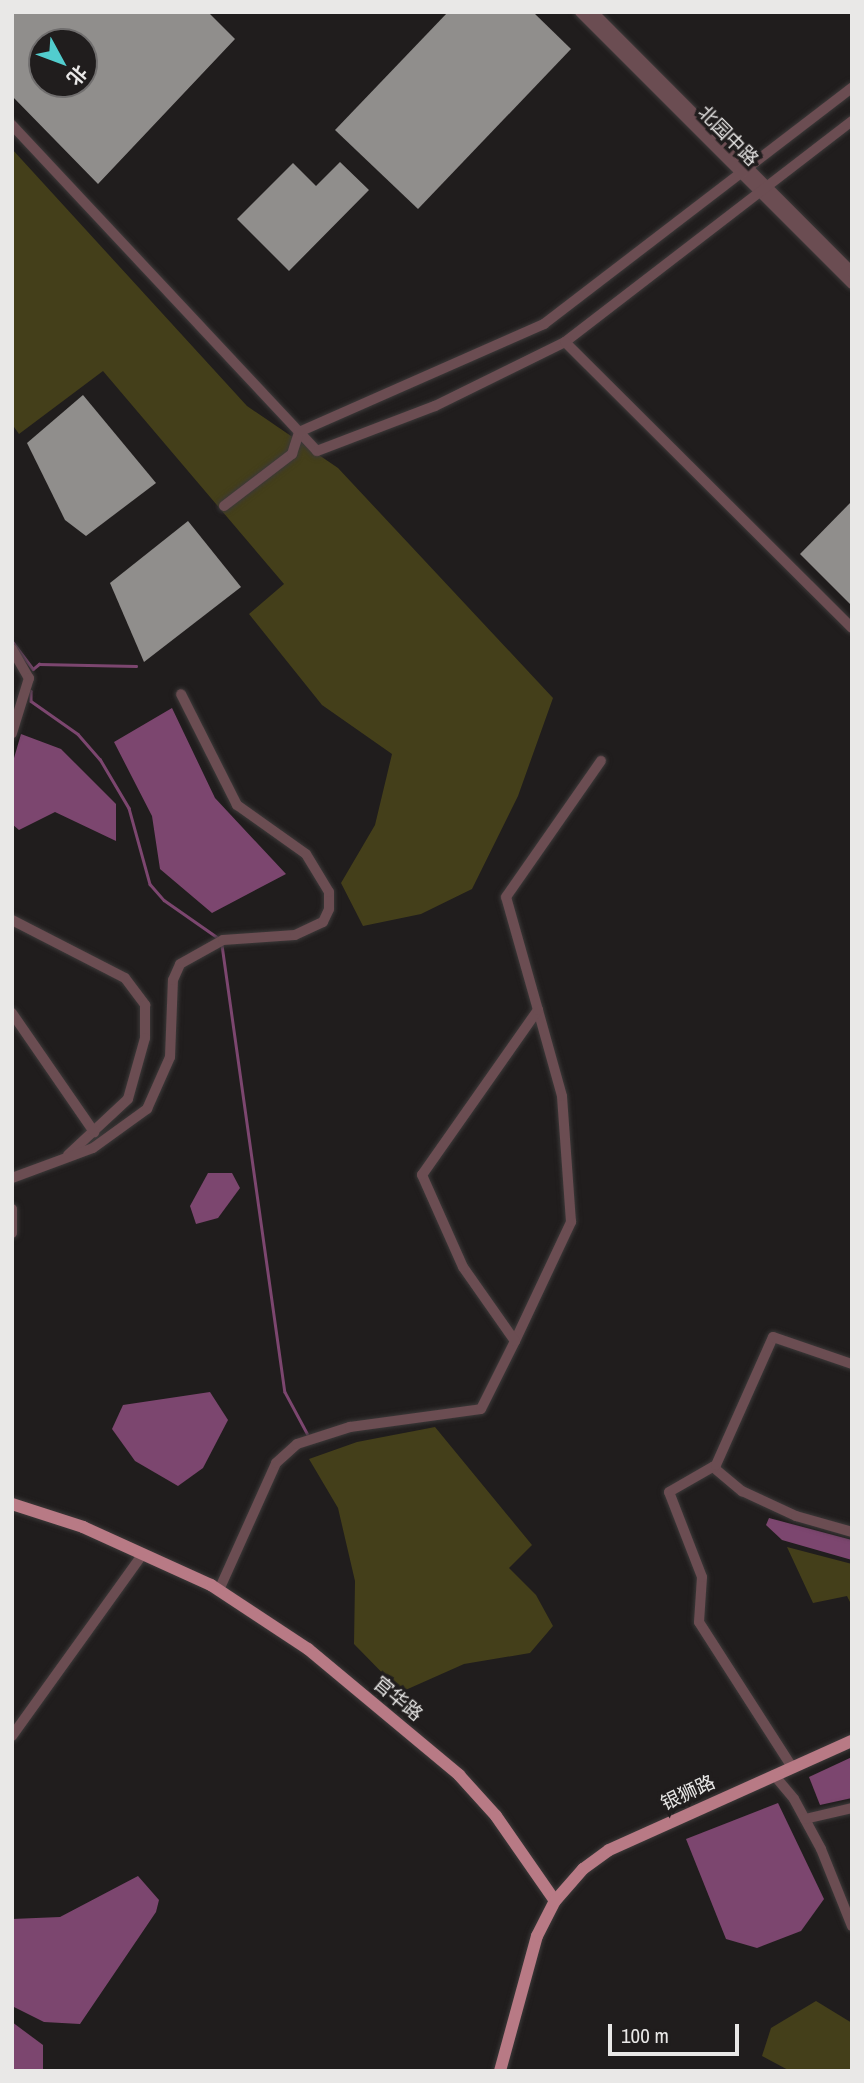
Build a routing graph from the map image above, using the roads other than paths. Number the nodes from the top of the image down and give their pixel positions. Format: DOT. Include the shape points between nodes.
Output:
graph roads {
  1 [pos="580,12"];
  2 [pos="593,12"];
  3 [pos="852,88"];
  4 [pos="852,121"];
  5 [pos="12,125"];
  6 [pos="744,171"];
  7 [pos="763,190"];
  8 [pos="852,272"];
  9 [pos="852,284"];
  10 [pos="565,342"];
  11 [pos="299,432"];
  12 [pos="224,506"];
  13 [pos="852,628"];
  14 [pos="12,649"];
  15 [pos="181,694"];
  16 [pos="12,733"];
  17 [pos="601,761"];
  18 [pos="12,920"];
  19 [pos="538,1010"];
  20 [pos="12,1013"];
  21 [pos="94,1132"];
  22 [pos="62,1160"];
  23 [pos="12,1178"];
  24 [pos="12,1209"];
  25 [pos="12,1233"];
  26 [pos="515,1341"];
  27 [pos="852,1364"];
  28 [pos="713,1467"];
  29 [pos="12,1504"];
  30 [pos="852,1532"];
  31 [pos="143,1554"];
  32 [pos="219,1590"];
  33 [pos="12,1736"];
  34 [pos="852,1741"];
  35 [pos="792,1767"];
  36 [pos="774,1775"];
  37 [pos="852,1808"];
  38 [pos="805,1819"];
  39 [pos="555,1901"];
  40 [pos="852,1926"];
  41 [pos="500,2071"];
  1 -- 6 [label="street, 北园中路"];
  2 -- 6 [label="street, 北园中路"];
  3 -- 6 [label="street"];
  4 -- 7 [label="street"];
  5 -- 11 [label="street"];
  6 -- 7 [label="street, 北园中路"];
  6 -- 11 [label="street" via="544,324"];
  7 -- 8 [label="street, 北园中路"];
  7 -- 9 [label="street, 北园中路"];
  7 -- 10 [label="street"];
  10 -- 11 [label="street" via="435,406 317,451"];
  10 -- 13 [label="street"];
  11 -- 12 [label="street" via="292,454"];
  14 -- 16 [label="street" via="29,678"];
  15 -- 22 [label="street" via="237,805 306,855 328,892 323,922 295,935 220,941 180,964 173,980 170,1057 147,1108 93,1148"];
  17 -- 19 [label="street" via="506,897"];
  18 -- 21 [label="street" via="125,978 145,1005 145,1038 128,1099"];
  19 -- 26 [label="street" via="562,1096 571,1222"];
  19 -- 26 [label="street" via="422,1175 463,1267"];
  20 -- 21 [label="street"];
  21 -- 22 [label="street"];
  22 -- 23 [label="street"];
  24 -- 25 [label="street"];
  26 -- 32 [label="street" via="481,1409 349,1427 297,1444 276,1463"];
  27 -- 28 [label="street" via="774,1337"];
  28 -- 30 [label="street" via="764,1501"];
  28 -- 35 [label="street" via="669,1492 702,1577 699,1622"];
  29 -- 31 [label="main road, 官华路"];
  31 -- 32 [label="main road, 官华路"];
  31 -- 33 [label="street"];
  32 -- 39 [label="main road, 官华路" via="308,1649 459,1775 496,1816"];
  34 -- 35 [label="main road, 银狮路"];
  35 -- 36 [label="main road, 银狮路"];
  36 -- 38 [label="street"];
  36 -- 39 [label="main road, 银狮路" via="610,1850 583,1869"];
  37 -- 38 [label="street"];
  38 -- 40 [label="street"];
  39 -- 41 [label="main road" via="537,1936"];
}
